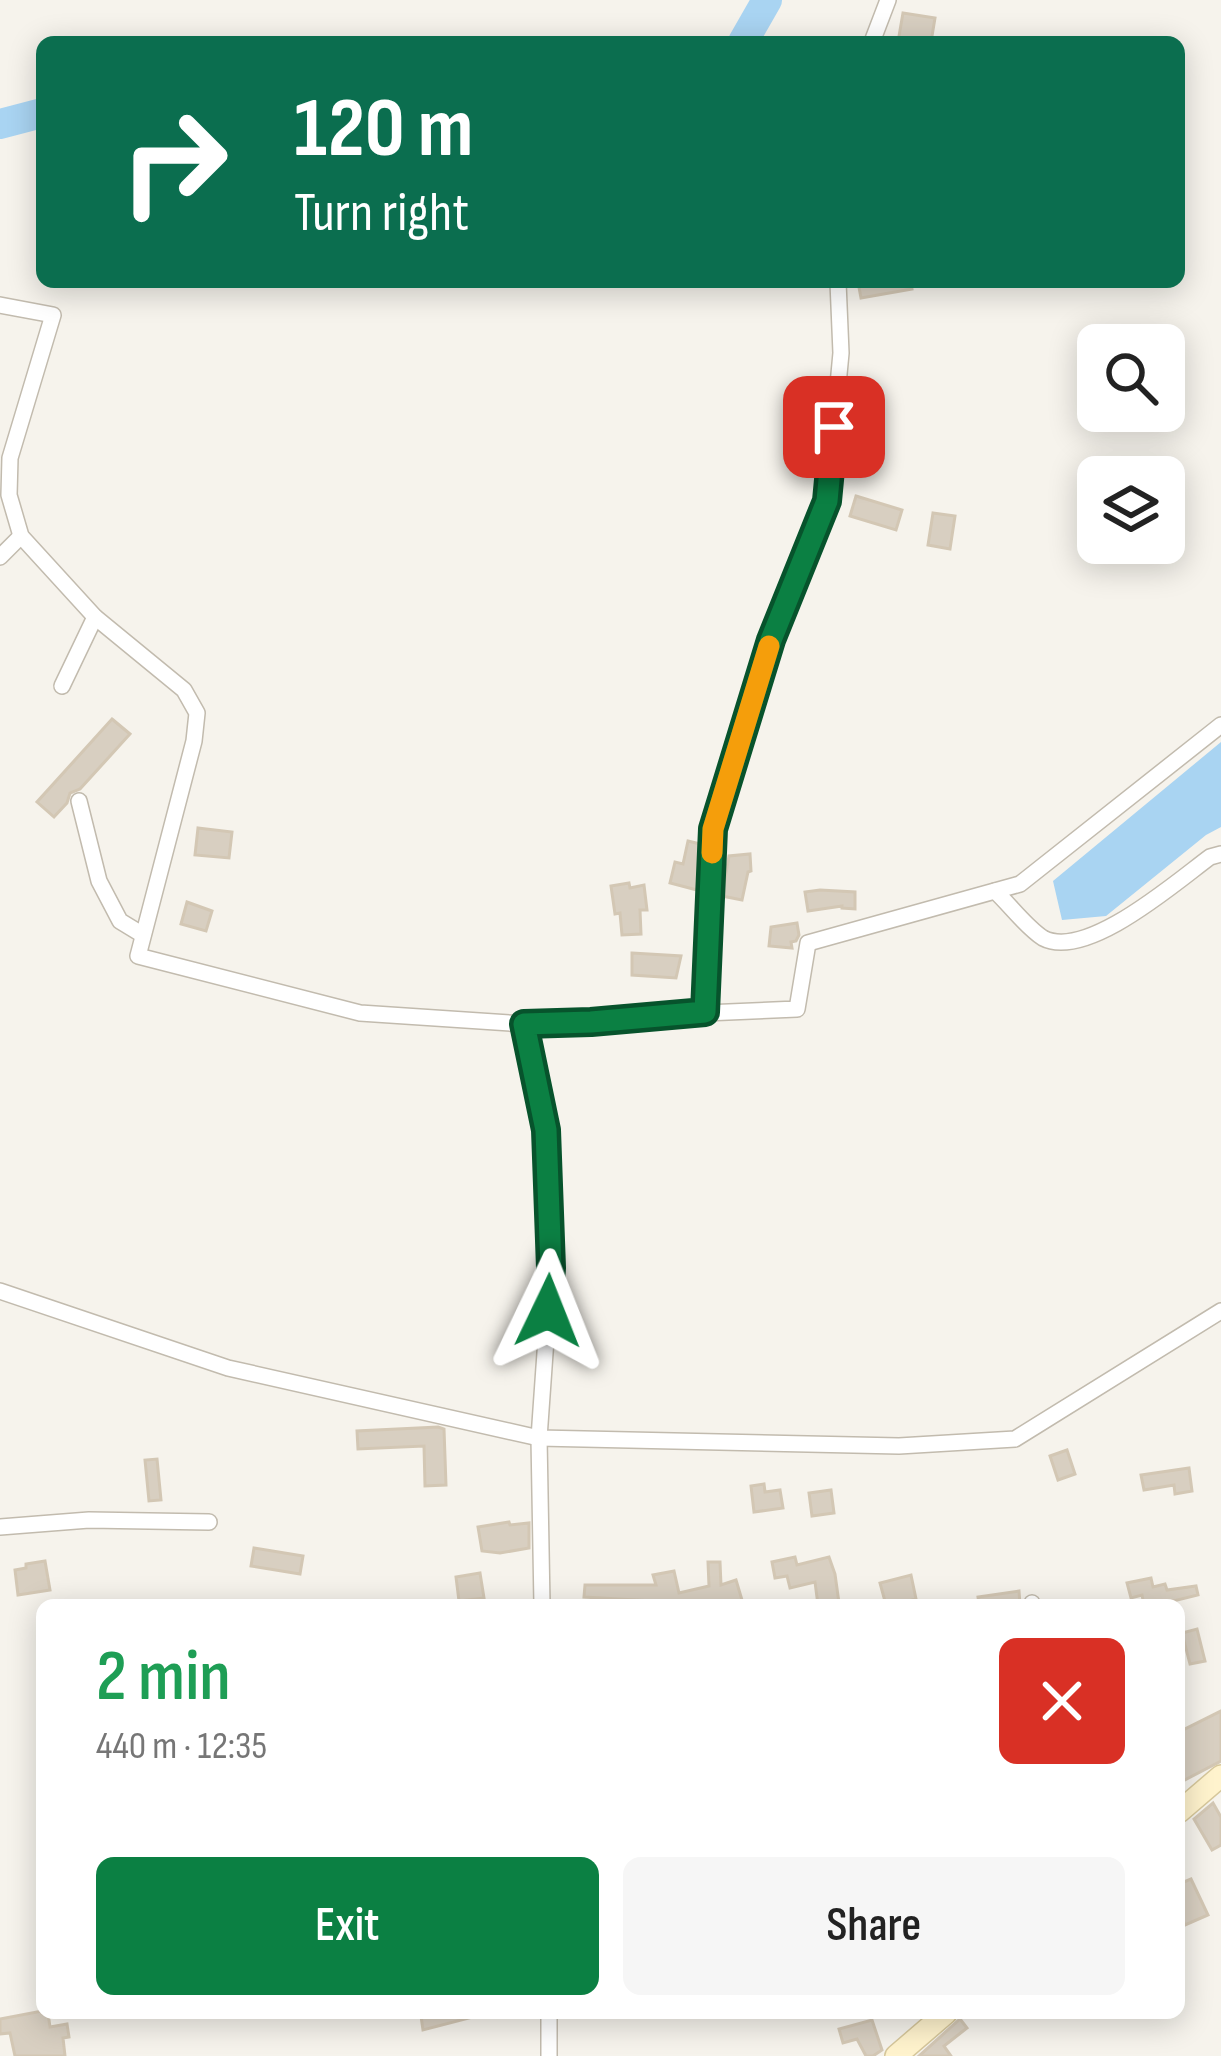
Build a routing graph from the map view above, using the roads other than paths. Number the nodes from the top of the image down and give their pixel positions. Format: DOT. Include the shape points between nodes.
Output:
graph roads {
  1 [pos="888,0"];
  2 [pos="874,36"];
  3 [pos="838,288"];
  4 [pos="0,305"];
  5 [pos="21,536"];
  6 [pos="0,557"];
  7 [pos="95,617"];
  8 [pos="62,686"];
  9 [pos="1221,724"];
  10 [pos="79,801"];
  11 [pos="1221,854"];
  12 [pos="995,891"];
  13 [pos="143,935"];
  14 [pos="705,1012"];
  15 [pos="524,1024"];
  16 [pos="0,1291"];
  17 [pos="1221,1311"];
  18 [pos="538,1438"];
  19 [pos="209,1522"];
  20 [pos="0,1527"];
  21 [pos="542,1599"];
  22 [pos="1221,1776"];
  23 [pos="1185,1807"];
  24 [pos="549,2019"];
  25 [pos="939,2019"];
  26 [pos="549,2056"];
  27 [pos="896,2056"];
  1 -- 2 [label="street"];
  3 -- 14 [label="street" via="841,352 827,501 771,640 713,829"];
  4 -- 5 [label="street" via="53,315 10,458 9,495"];
  5 -- 6 [label="street"];
  5 -- 7 [label="street"];
  7 -- 8 [label="street"];
  7 -- 13 [label="street" via="184,690 196,713"];
  9 -- 12 [label="street" via="1020,884"];
  10 -- 13 [label="street" via="99,881 120,921"];
  11 -- 12 [label="street" via="1088,938 1056,943 1040,936"];
  12 -- 14 [label="street" via="808,943 797,1009"];
  13 -- 15 [label="street" via="138,956 360,1013"];
  14 -- 15 [label="street"];
  15 -- 18 [label="street" via="546,1130 551,1268"];
  16 -- 18 [label="street" via="228,1368"];
  17 -- 18 [label="street" via="1015,1439 898,1446"];
  18 -- 21 [label="street"];
  19 -- 20 [label="street"];
  22 -- 23 [label="street"];
  24 -- 26 [label="street"];
  25 -- 27 [label="street"];
}
